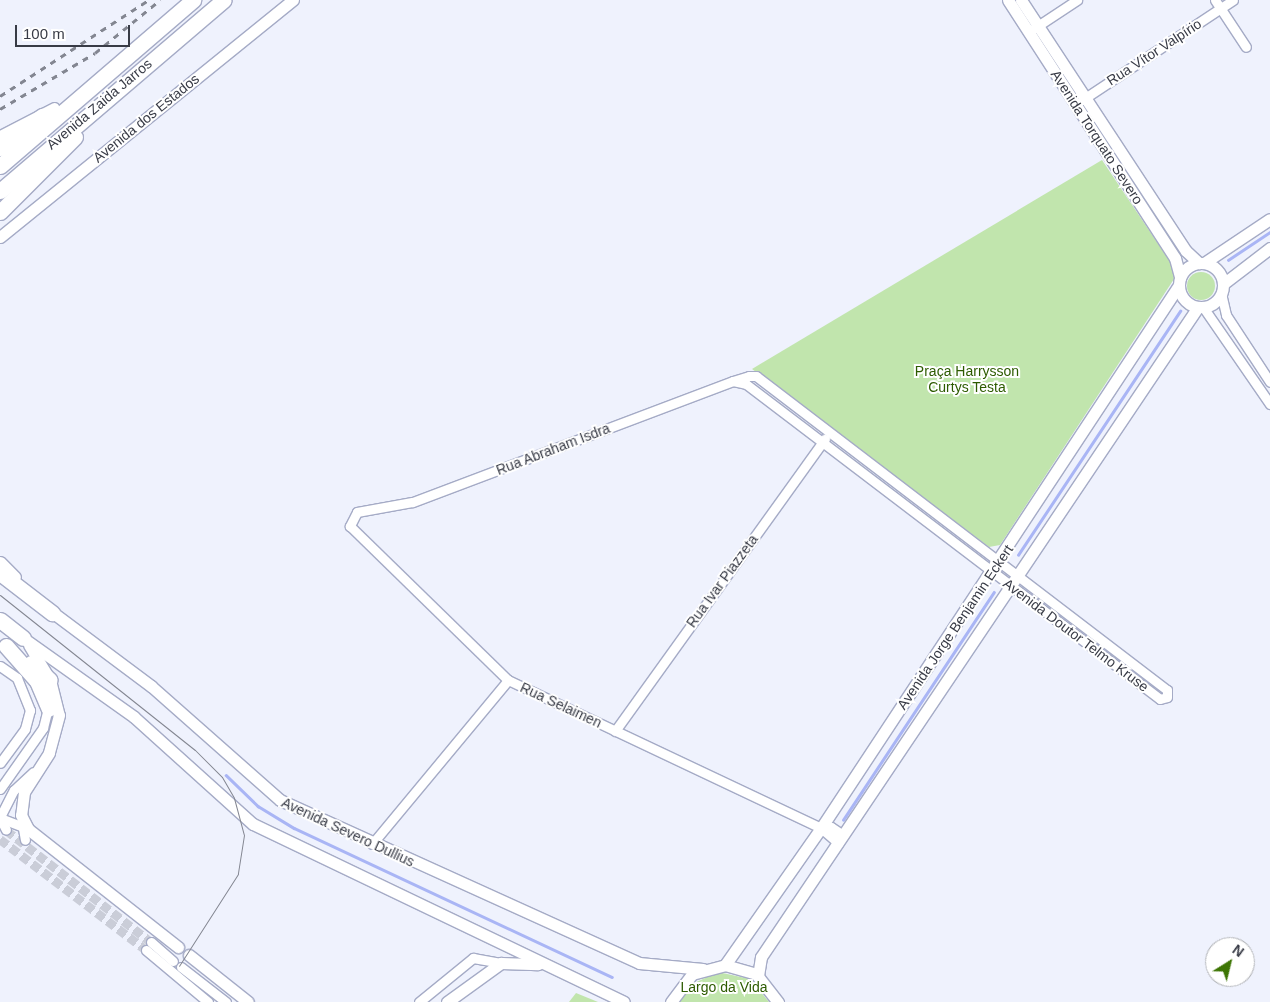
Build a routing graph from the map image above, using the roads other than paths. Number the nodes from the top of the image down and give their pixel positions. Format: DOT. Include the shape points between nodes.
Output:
graph roads {
  1 [pos="192,0"];
  2 [pos="224,0"];
  3 [pos="293,0"];
  4 [pos="1008,0"];
  5 [pos="1021,0"];
  6 [pos="1077,0"];
  7 [pos="1215,0"];
  8 [pos="1233,0"];
  9 [pos="1220,9"];
  10 [pos="1033,29"];
  11 [pos="1246,47"];
  12 [pos="131,48"];
  13 [pos="136,73"];
  14 [pos="1080,101"];
  15 [pos="54,107"];
  16 [pos="0,135"];
  17 [pos="0,148"];
  18 [pos="0,166"];
  19 [pos="0,192"];
  20 [pos="0,212"];
  21 [pos="1270,219"];
  22 [pos="0,237"];
  23 [pos="1270,248"];
  24 [pos="1201,263"];
  25 [pos="1179,281"];
  26 [pos="1222,289"];
  27 [pos="1201,307"];
  28 [pos="756,376"];
  29 [pos="734,381"];
  30 [pos="1270,382"];
  31 [pos="1270,404"];
  32 [pos="830,432"];
  33 [pos="822,442"];
  34 [pos="351,518"];
  35 [pos="0,562"];
  36 [pos="995,566"];
  37 [pos="0,573"];
  38 [pos="1014,580"];
  39 [pos="52,613"];
  40 [pos="0,620"];
  41 [pos="0,626"];
  42 [pos="23,638"];
  43 [pos="3,644"];
  44 [pos="0,666"];
  45 [pos="50,680"];
  46 [pos="508,680"];
  47 [pos="1167,690"];
  48 [pos="48,709"];
  49 [pos="615,731"];
  50 [pos="0,764"];
  51 [pos="39,767"];
  52 [pos="0,790"];
  53 [pos="0,818"];
  54 [pos="24,828"];
  55 [pos="821,828"];
  56 [pos="6,830"];
  57 [pos="840,839"];
  58 [pos="372,844"];
  59 [pos="152,942"];
  60 [pos="178,947"];
  61 [pos="146,950"];
  62 [pos="189,955"];
  63 [pos="501,963"];
  64 [pos="725,965"];
  65 [pos="704,969"];
  66 [pos="563,972"];
  67 [pos="758,976"];
  68 [pos="778,1001"];
  69 [pos="208,1002"];
  70 [pos="226,1002"];
  71 [pos="248,1002"];
  72 [pos="419,1002"];
  73 [pos="447,1002"];
  74 [pos="624,1002"];
  75 [pos="671,1002"];
  1 -- 12 [label="highway, Avenida Zaida Jarros"];
  2 -- 13 [label="highway, Avenida Zaida Jarros"];
  3 -- 22 [label="street, Avenida dos Estados"];
  4 -- 10 [label="street, Avenida Torquato Severo"];
  5 -- 10 [label="street, Avenida Torquato Severo"];
  6 -- 10 [label="street"];
  7 -- 9 [label="street"];
  8 -- 9 [label="street, Rua Vítor Valpírio"];
  9 -- 11 [label="street"];
  9 -- 14 [label="street, Rua Vítor Valpírio"];
  10 -- 14 [label="street, Avenida Torquato Severo"];
  12 -- 15 [label="highway"];
  12 -- 18 [label="highway, Avenida Zaida Jarros"];
  13 -- 19 [label="highway, Avenida Zaida Jarros"];
  13 -- 20 [label="highway"];
  14 -- 24 [label="street, Avenida Torquato Severo" via="1186,251"];
  14 -- 25 [label="street, Avenida Torquato Severo" via="1175,258"];
  15 -- 16 [label="street"];
  15 -- 17 [label="highway"];
  21 -- 24 [label="street"];
  23 -- 26 [label="street"];
  24 -- 25 [label="street"];
  24 -- 26 [label="street" via="1217,270"];
  25 -- 27 [label="street" via="1186,302"];
  25 -- 36 [label="street, Avenida Jorge Benjamin Eckert"];
  26 -- 27 [label="street"];
  26 -- 30 [label="street" via="1226,315"];
  27 -- 31 [label="street"];
  27 -- 38 [label="street, Avenida Jorge Benjamin Eckert"];
  28 -- 29 [label="street, Rua Abraham Isdra"];
  28 -- 32 [label="street, Avenida Doutor Telmo Kruse"];
  29 -- 33 [label="street, Avenida Doutor Telmo Kruse" via="746,384"];
  29 -- 34 [label="street, Rua Abraham Isdra" via="412,502 356,512"];
  32 -- 33 [label="street, Rua Ivar Piazzeta"];
  32 -- 36 [label="street, Avenida Doutor Telmo Kruse"];
  33 -- 36 [label="street, Avenida Doutor Telmo Kruse"];
  33 -- 49 [label="street, Rua Ivar Piazzeta"];
  34 -- 46 [label="street, Rua Selaimen" via="350,526 358,536"];
  35 -- 39 [label="street, Avenida Severo Dullius"];
  36 -- 38 [label="street, Avenida Doutor Telmo Kruse"];
  36 -- 55 [label="street, Avenida Jorge Benjamin Eckert"];
  37 -- 39 [label="highway"];
  38 -- 47 [label="street, Avenida Doutor Telmo Kruse" via="1160,699 1167,697"];
  38 -- 57 [label="street, Avenida Jorge Benjamin Eckert"];
  39 -- 58 [label="street, Avenida Severo Dullius" via="151,686 268,793"];
  40 -- 42 [label="highway"];
  41 -- 42 [label="highway"];
  42 -- 45 [label="street"];
  42 -- 66 [label="street" via="134,717 253,824"];
  43 -- 45 [label="highway"];
  43 -- 48 [label="highway" via="37,681"];
  44 -- 50 [label="street" via="17,678 30,710 25,730"];
  45 -- 48 [label="street"];
  45 -- 51 [label="street" via="58,700 58,732"];
  46 -- 49 [label="street, Rua Selaimen"];
  46 -- 58 [label="street"];
  48 -- 52 [label="street" via="34,744"];
  49 -- 55 [label="street, Rua Selaimen"];
  51 -- 53 [label="street" via="14,790"];
  51 -- 54 [label="street" via="24,792"];
  53 -- 54 [label="street"];
  53 -- 56 [label="street"];
  54 -- 60 [label="street"];
  55 -- 57 [label="street, Rua Selaimen" via="831,827"];
  55 -- 64 [label="street, Avenida Jorge Benjamin Eckert"];
  57 -- 67 [label="street, Avenida Jorge Benjamin Eckert" via="762,957"];
  58 -- 65 [label="street, Avenida Severo Dullius" via="639,963"];
  59 -- 70 [label="street"];
  61 -- 69 [label="street"];
  62 -- 71 [label="street"];
  63 -- 66 [label="street" via="538,964"];
  63 -- 72 [label="street" via="473,958"];
  63 -- 73 [label="street"];
  64 -- 65 [label="street"];
  64 -- 67 [label="street"];
  65 -- 75 [label="street" via="683,982"];
  66 -- 74 [label="street"];
  67 -- 68 [label="street"];
}
